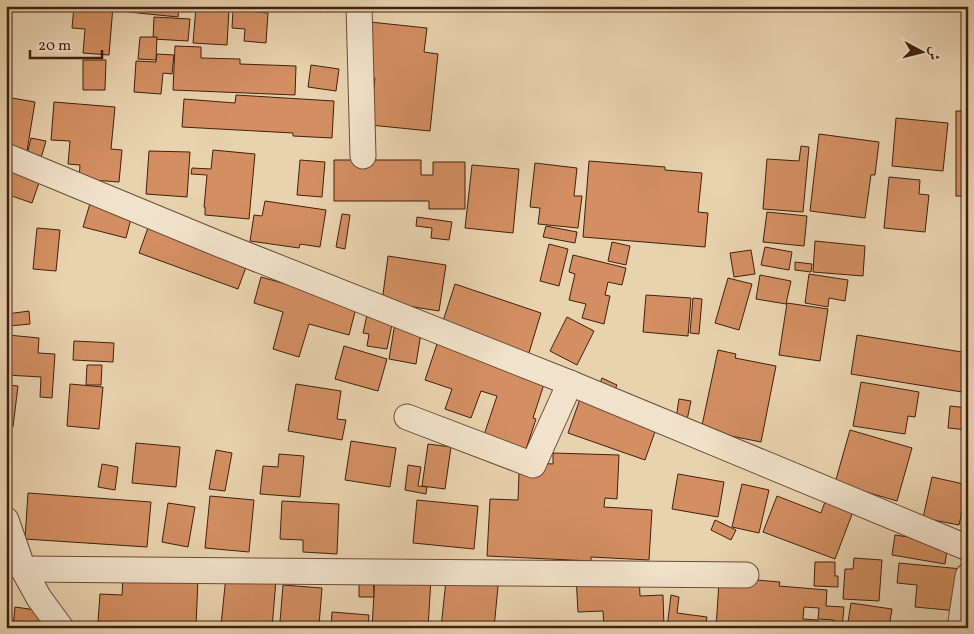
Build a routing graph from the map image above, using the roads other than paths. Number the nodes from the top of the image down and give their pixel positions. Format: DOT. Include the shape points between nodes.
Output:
graph roads {
  1 [pos="359,6"];
  2 [pos="6,156"];
  3 [pos="363,156"];
  4 [pos="570,383"];
  5 [pos="407,417"];
  6 [pos="6,520"];
  7 [pos="968,548"];
  8 [pos="23,569"];
  9 [pos="746,575"];
  10 [pos="968,576"];
  11 [pos="61,628"];
  12 [pos="960,628"];
  1 -- 3 [label="street"];
  2 -- 4 [label="street"];
  4 -- 5 [label="street" via="533,465"];
  4 -- 7 [label="street"];
  6 -- 8 [label="street"];
  8 -- 9 [label="street"];
  8 -- 11 [label="street"];
  10 -- 12 [label="street"];
}
